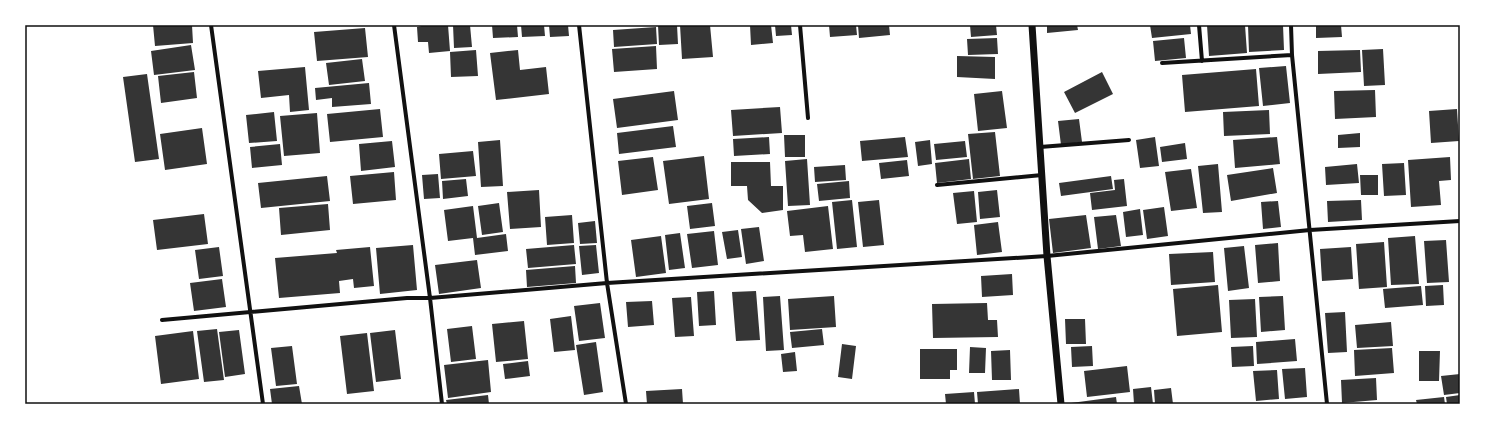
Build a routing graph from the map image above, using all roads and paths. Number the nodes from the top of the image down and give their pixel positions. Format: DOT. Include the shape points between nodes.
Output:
graph roads {
  1 [pos="211,25"];
  2 [pos="394,25"];
  3 [pos="579,25"];
  4 [pos="800,25"];
  5 [pos="1032,25"];
  6 [pos="1199,25"];
  7 [pos="1291,25"];
  8 [pos="1292,55"];
  9 [pos="1202,61"];
  10 [pos="1162,64"];
  11 [pos="808,118"];
  12 [pos="1129,140"];
  13 [pos="1040,147"];
  14 [pos="1042,175"];
  15 [pos="937,185"];
  16 [pos="1460,221"];
  17 [pos="1310,230"];
  18 [pos="1047,256"];
  19 [pos="607,283"];
  20 [pos="430,298"];
  21 [pos="250,312"];
  22 [pos="162,320"];
  23 [pos="263,404"];
  24 [pos="442,404"];
  25 [pos="626,404"];
  26 [pos="1061,404"];
  27 [pos="1327,404"];
  1 -- 21 [label="street"];
  2 -- 20 [label="street"];
  3 -- 19 [label="street"];
  4 -- 11 [label="street"];
  5 -- 13 [label="street"];
  6 -- 9 [label="street"];
  7 -- 8 [label="street"];
  8 -- 9 [label="street"];
  8 -- 17 [label="street"];
  9 -- 10 [label="street"];
  12 -- 13 [label="street"];
  13 -- 14 [label="street"];
  14 -- 15 [label="street"];
  14 -- 18 [label="street"];
  16 -- 17 [label="street"];
  17 -- 18 [label="street"];
  17 -- 27 [label="street"];
  18 -- 19 [label="street"];
  18 -- 26 [label="street"];
  19 -- 20 [label="street"];
  19 -- 25 [label="street"];
  20 -- 21 [label="street"];
  20 -- 24 [label="street"];
  21 -- 22 [label="street"];
  21 -- 23 [label="street"];
}
